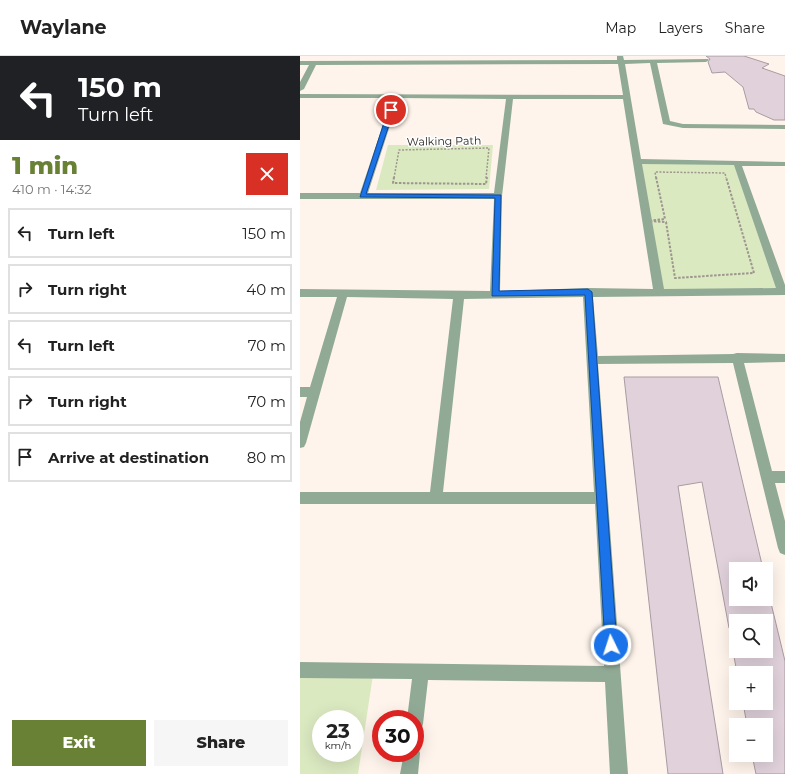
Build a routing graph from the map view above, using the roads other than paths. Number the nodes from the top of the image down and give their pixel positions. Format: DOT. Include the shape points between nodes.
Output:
graph roads {
  1 [pos="620,59"];
  2 [pos="706,60"];
  3 [pos="653,61"];
  4 [pos="300,64"];
  5 [pos="313,64"];
  6 [pos="300,89"];
  7 [pos="300,96"];
  8 [pos="396,96"];
  9 [pos="510,96"];
  10 [pos="627,97"];
  11 [pos="785,127"];
  12 [pos="637,162"];
  13 [pos="737,163"];
  14 [pos="785,164"];
  15 [pos="300,196"];
  16 [pos="362,196"];
  17 [pos="498,196"];
  18 [pos="783,291"];
  19 [pos="588,292"];
  20 [pos="659,292"];
  21 [pos="300,293"];
  22 [pos="343,293"];
  23 [pos="495,294"];
  24 [pos="459,295"];
  25 [pos="737,357"];
  26 [pos="785,358"];
  27 [pos="592,360"];
  28 [pos="300,392"];
  29 [pos="315,392"];
  30 [pos="300,443"];
  31 [pos="767,476"];
  32 [pos="785,477"];
  33 [pos="300,498"];
  34 [pos="602,498"];
  35 [pos="436,499"];
  36 [pos="785,548"];
  37 [pos="300,670"];
  38 [pos="421,672"];
  39 [pos="612,674"];
  40 [pos="417,710"];
  41 [pos="411,762"];
  42 [pos="409,774"];
  43 [pos="619,774"];
  1 -- 3 [label="street"];
  1 -- 5 [label="street"];
  1 -- 10 [label="street"];
  2 -- 3 [label="street"];
  3 -- 11 [label="street" via="666,122 683,126"];
  4 -- 5 [label="street"];
  5 -- 6 [label="street"];
  7 -- 8 [label="street"];
  8 -- 9 [label="street"];
  8 -- 16 [label="street"];
  9 -- 10 [label="street"];
  9 -- 17 [label="street"];
  10 -- 12 [label="street"];
  12 -- 13 [label="street"];
  12 -- 20 [label="street"];
  13 -- 14 [label="street"];
  13 -- 18 [label="street"];
  15 -- 16 [label="street"];
  16 -- 17 [label="street"];
  17 -- 23 [label="street"];
  18 -- 20 [label="street"];
  19 -- 20 [label="street"];
  19 -- 23 [label="street"];
  19 -- 27 [label="street"];
  21 -- 22 [label="street"];
  22 -- 24 [label="street"];
  22 -- 29 [label="street"];
  23 -- 24 [label="street"];
  24 -- 35 [label="street"];
  25 -- 26 [label="street"];
  25 -- 27 [label="street"];
  25 -- 31 [label="street"];
  27 -- 34 [label="street"];
  28 -- 29 [label="street"];
  29 -- 30 [label="street"];
  31 -- 32 [label="street"];
  31 -- 36 [label="street"];
  33 -- 35 [label="street"];
  34 -- 35 [label="street"];
  34 -- 39 [label="street"];
  37 -- 38 [label="street"];
  38 -- 39 [label="street"];
  38 -- 40 [label="street"];
  39 -- 43 [label="street"];
  41 -- 42 [label="street"];
}
